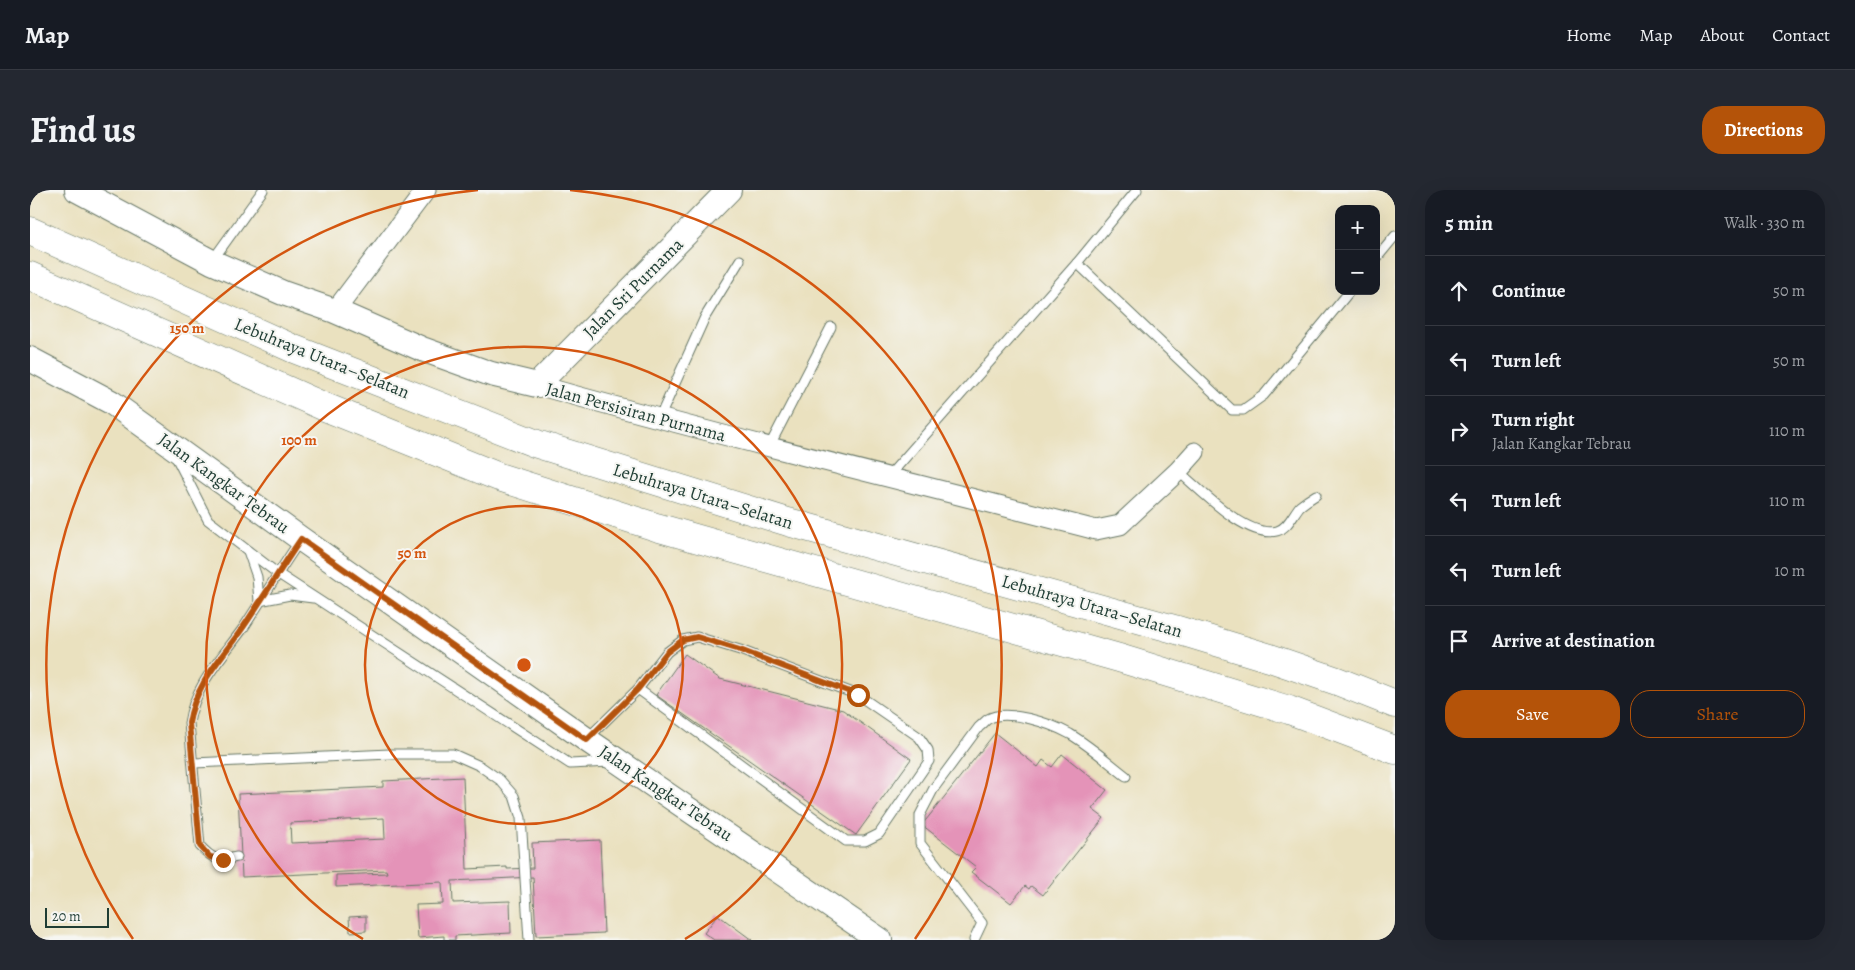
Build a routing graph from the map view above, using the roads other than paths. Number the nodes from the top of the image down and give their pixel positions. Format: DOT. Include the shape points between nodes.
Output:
graph roads {
  1 [pos="263,190"];
  2 [pos="426,190"];
  3 [pos="729,190"];
  4 [pos="1137,190"];
  5 [pos="89,193"];
  6 [pos="30,231"];
  7 [pos="1395,236"];
  8 [pos="1380,254"];
  9 [pos="740,260"];
  10 [pos="212,262"];
  11 [pos="1077,263"];
  12 [pos="30,276"];
  13 [pos="1347,295"];
  14 [pos="334,311"];
  15 [pos="831,327"];
  16 [pos="30,359"];
  17 [pos="537,385"];
  18 [pos="659,419"];
  19 [pos="168,442"];
  20 [pos="769,447"];
  21 [pos="1195,452"];
  22 [pos="1178,471"];
  23 [pos="889,476"];
  24 [pos="1316,495"];
  25 [pos="301,539"];
  26 [pos="247,550"];
  27 [pos="278,574"];
  28 [pos="318,599"];
  29 [pos="260,602"];
  30 [pos="638,689"];
  31 [pos="1395,704"];
  32 [pos="587,740"];
  33 [pos="1395,750"];
  34 [pos="620,762"];
  35 [pos="194,763"];
  36 [pos="1126,776"];
  37 [pos="237,857"];
  38 [pos="868,934"];
  39 [pos="529,940"];
  40 [pos="974,940"];
  1 -- 10 [label="lane"];
  2 -- 14 [label="street"];
  3 -- 17 [label="street, Jalan Sri Purnama"];
  4 -- 11 [label="lane"];
  5 -- 10 [label="street, Jalan Persisiran Purnama"];
  6 -- 31 [label="highway, Lebuhraya Utara–Selatan" via="294,349 537,444 788,522 1183,631 1295,666"];
  7 -- 8 [label="lane"];
  9 -- 18 [label="lane" via="705,317"];
  10 -- 14 [label="street, Jalan Persisiran Purnama"];
  11 -- 13 [label="lane" via="1232,410 1242,410 1264,395"];
  11 -- 23 [label="lane"];
  12 -- 33 [label="highway" via="325,407 500,477 656,527 1260,701"];
  14 -- 17 [label="street, Jalan Persisiran Purnama" via="491,374"];
  15 -- 20 [label="lane"];
  16 -- 19 [label="street, Jalan Kangkar Tebrau" via="111,402"];
  17 -- 18 [label="street, Jalan Persisiran Purnama"];
  18 -- 20 [label="street, Jalan Persisiran Purnama"];
  19 -- 25 [label="street, Jalan Kangkar Tebrau"];
  19 -- 26 [label="lane" via="208,520"];
  20 -- 23 [label="street, Jalan Persisiran Purnama"];
  21 -- 22 [label="street, Jalan Persisiran Purnama"];
  22 -- 23 [label="street, Jalan Persisiran Purnama" via="1120,525 1096,530"];
  22 -- 24 [label="lane" via="1242,524 1261,531 1277,531 1300,506"];
  25 -- 27 [label="lane"];
  25 -- 32 [label="street, Jalan Kangkar Tebrau"];
  26 -- 27 [label="lane"];
  26 -- 29 [label="lane" via="257,577"];
  27 -- 28 [label="lane"];
  27 -- 29 [label="lane"];
  28 -- 29 [label="lane" via="290,595"];
  28 -- 34 [label="lane" via="570,764"];
  29 -- 35 [label="lane" via="197,693 189,723"];
  30 -- 30 [label="lane" via="667,652 683,640 697,637 858,695 919,737 928,750 929,761 879,834 865,841 846,841"];
  30 -- 32 [label="lane"];
  32 -- 34 [label="street, Jalan Kangkar Tebrau"];
  34 -- 38 [label="street, Jalan Kangkar Tebrau"];
  35 -- 37 [label="lane" via="200,846 210,857 223,860"];
  35 -- 39 [label="lane" via="453,754 480,766 500,780 514,796 521,818"];
  36 -- 40 [label="lane" via="1070,735 1050,726 1007,716 988,719 979,727 934,788 920,815 918,828 920,843 982,923"];
}
